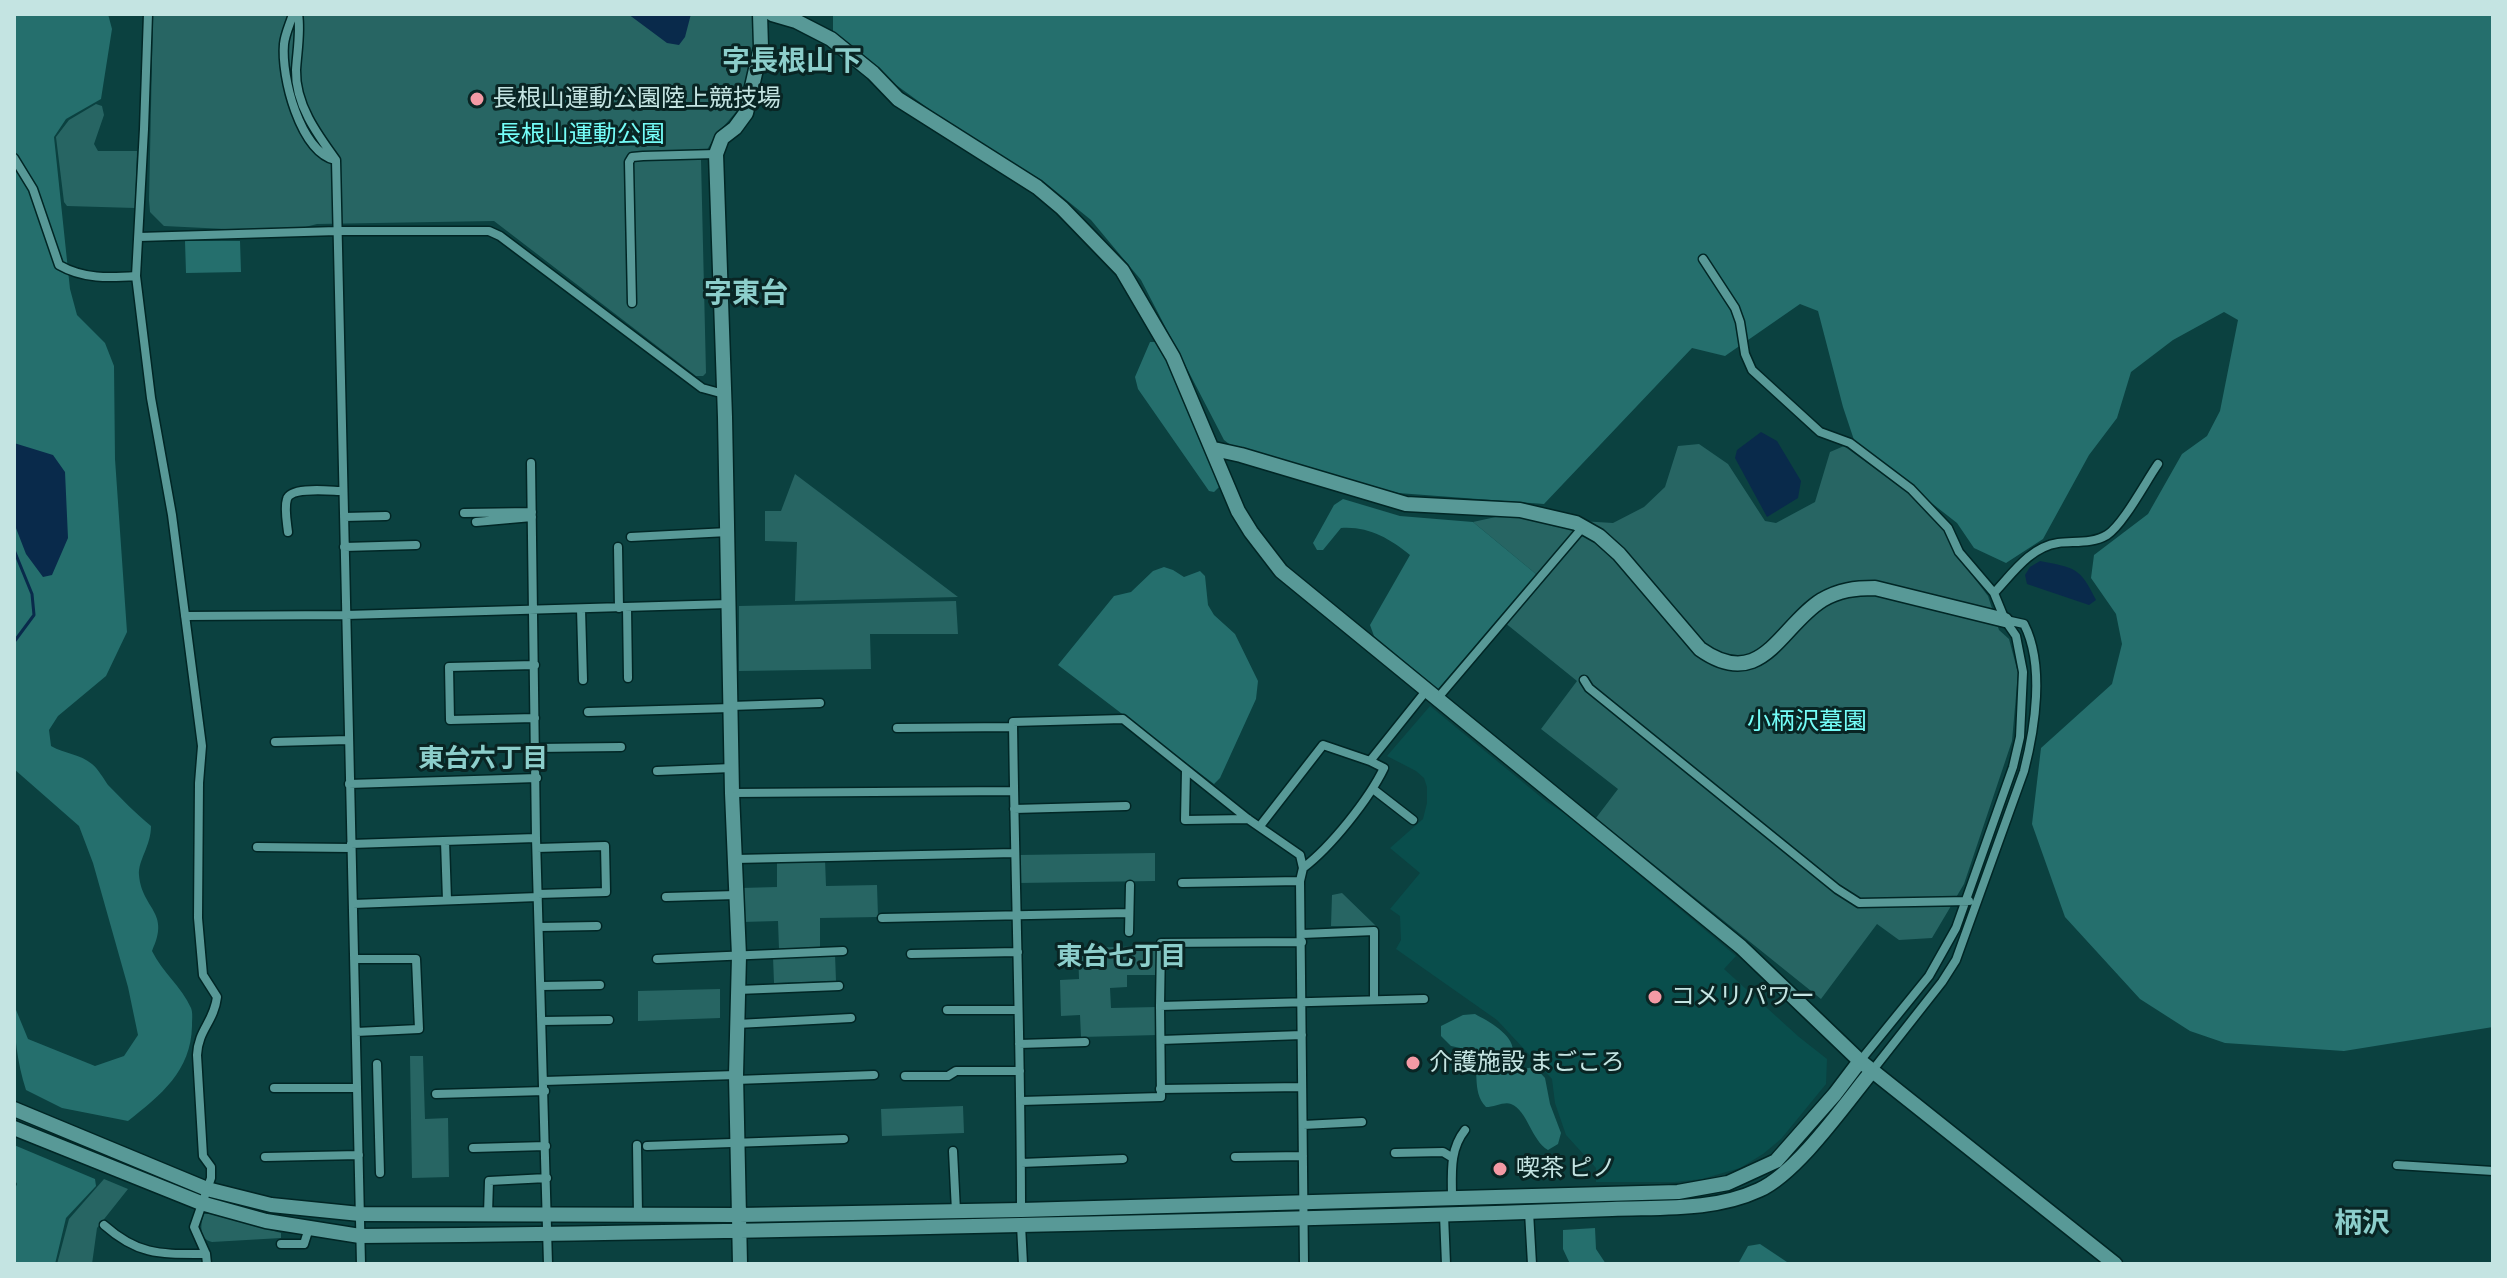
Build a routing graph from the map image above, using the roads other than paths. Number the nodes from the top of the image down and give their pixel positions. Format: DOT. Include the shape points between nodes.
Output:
graph roads {
  1 [pos="148,14"];
  2 [pos="296,14"];
  3 [pos="760,14"];
  4 [pos="772,14"];
  5 [pos="716,154"];
  6 [pos="14,158"];
  7 [pos="337,231"];
  8 [pos="139,237"];
  9 [pos="1703,259"];
  10 [pos="136,276"];
  11 [pos="632,303"];
  12 [pos="724,394"];
  13 [pos="1214,449"];
  14 [pos="531,463"];
  15 [pos="2158,464"];
  16 [pos="343,491"];
  17 [pos="464,513"];
  18 [pos="532,514"];
  19 [pos="386,516"];
  20 [pos="344,517"];
  21 [pos="476,522"];
  22 [pos="1583,527"];
  23 [pos="288,532"];
  24 [pos="728,532"];
  25 [pos="631,537"];
  26 [pos="416,545"];
  27 [pos="344,547"];
  28 [pos="618,547"];
  29 [pos="1994,593"];
  30 [pos="729,604"];
  31 [pos="623,608"];
  32 [pos="581,609"];
  33 [pos="534,610"];
  34 [pos="346,615"];
  35 [pos="185,616"];
  36 [pos="2005,620"];
  37 [pos="535,665"];
  38 [pos="628,678"];
  39 [pos="583,680"];
  40 [pos="1584,680"];
  41 [pos="1431,695"];
  42 [pos="820,703"];
  43 [pos="731,707"];
  44 [pos="588,712"];
  45 [pos="535,718"];
  46 [pos="1013,727"];
  47 [pos="897,728"];
  48 [pos="348,740"];
  49 [pos="275,742"];
  50 [pos="621,747"];
  51 [pos="536,748"];
  52 [pos="1370,761"];
  53 [pos="732,768"];
  54 [pos="1186,770"];
  55 [pos="657,771"];
  56 [pos="537,778"];
  57 [pos="349,784"];
  58 [pos="1373,789"];
  59 [pos="1014,791"];
  60 [pos="732,793"];
  61 [pos="1126,806"];
  62 [pos="1014,809"];
  63 [pos="1248,819"];
  64 [pos="1413,820"];
  65 [pos="1260,826"];
  66 [pos="445,841"];
  67 [pos="536,843"];
  68 [pos="351,846"];
  69 [pos="257,847"];
  70 [pos="1015,853"];
  71 [pos="735,859"];
  72 [pos="1303,868"];
  73 [pos="1300,881"];
  74 [pos="1182,883"];
  75 [pos="1130,885"];
  76 [pos="736,895"];
  77 [pos="538,896"];
  78 [pos="666,897"];
  79 [pos="447,900"];
  80 [pos="1966,900"];
  81 [pos="353,904"];
  82 [pos="1978,904"];
  83 [pos="1129,913"];
  84 [pos="1015,916"];
  85 [pos="882,918"];
  86 [pos="597,926"];
  87 [pos="539,927"];
  88 [pos="1129,932"];
  89 [pos="1302,938"];
  90 [pos="843,951"];
  91 [pos="1018,952"];
  92 [pos="911,954"];
  93 [pos="739,956"];
  94 [pos="354,959"];
  95 [pos="657,959"];
  96 [pos="600,985"];
  97 [pos="541,986"];
  98 [pos="839,986"];
  99 [pos="738,990"];
  100 [pos="1424,999"];
  101 [pos="1374,1000"];
  102 [pos="1302,1001"];
  103 [pos="1160,1006"];
  104 [pos="947,1010"];
  105 [pos="1018,1010"];
  106 [pos="851,1018"];
  107 [pos="609,1020"];
  108 [pos="542,1021"];
  109 [pos="737,1024"];
  110 [pos="356,1032"];
  111 [pos="1302,1035"];
  112 [pos="1161,1040"];
  113 [pos="1085,1042"];
  114 [pos="1019,1044"];
  115 [pos="1860,1061"];
  116 [pos="377,1064"];
  117 [pos="1020,1071"];
  118 [pos="1872,1071"];
  119 [pos="874,1075"];
  120 [pos="905,1076"];
  121 [pos="736,1078"];
  122 [pos="544,1081"];
  123 [pos="1302,1087"];
  124 [pos="274,1088"];
  125 [pos="357,1088"];
  126 [pos="1160,1089"];
  127 [pos="545,1091"];
  128 [pos="436,1094"];
  129 [pos="1021,1101"];
  130 [pos="14,1109"];
  131 [pos="378,1115"];
  132 [pos="358,1116"];
  133 [pos="1362,1122"];
  134 [pos="1303,1125"];
  135 [pos="14,1128"];
  136 [pos="1465,1130"];
  137 [pos="844,1139"];
  138 [pos="737,1142"];
  139 [pos="546,1146"];
  140 [pos="473,1148"];
  141 [pos="953,1151"];
  142 [pos="1395,1153"];
  143 [pos="359,1155"];
  144 [pos="1303,1156"];
  145 [pos="265,1157"];
  146 [pos="1235,1157"];
  147 [pos="1453,1158"];
  148 [pos="1123,1159"];
  149 [pos="1021,1163"];
  150 [pos="2397,1165"];
  151 [pos="2493,1171"];
  152 [pos="380,1173"];
  153 [pos="547,1178"];
  154 [pos="207,1189"];
  155 [pos="1452,1198"];
  156 [pos="201,1203"];
  157 [pos="1021,1210"];
  158 [pos="956,1211"];
  159 [pos="1304,1211"];
  160 [pos="1529,1212"];
  161 [pos="360,1214"];
  162 [pos="488,1214"];
  163 [pos="548,1214"];
  164 [pos="638,1214"];
  165 [pos="739,1215"];
  166 [pos="1444,1215"];
  167 [pos="104,1225"];
  168 [pos="1021,1227"];
  169 [pos="309,1228"];
  170 [pos="739,1232"];
  171 [pos="548,1234"];
  172 [pos="360,1236"];
  173 [pos="281,1244"];
  174 [pos="206,1259"];
  175 [pos="361,1264"];
  176 [pos="548,1264"];
  177 [pos="740,1264"];
  178 [pos="1023,1264"];
  179 [pos="1304,1264"];
  180 [pos="1446,1264"];
  181 [pos="1532,1264"];
  182 [pos="2115,1264"];
  1 -- 8 [label="street"];
  2 -- 7 [label="street" via="284,42 284,66 313,144 336,160"];
  3 -- 5 [label="street" via="761,47 746,113 722,138"];
  4 -- 13 [label="street" via="831,39 898,99 1062,208 1122,270 1173,357"];
  5 -- 11 [label="street" via="632,157 629,162"];
  5 -- 12 [label="street"];
  6 -- 10 [label="street" via="33,189 59,265 75,274"];
  7 -- 8 [label="street"];
  7 -- 12 [label="street" via="489,231 702,388"];
  7 -- 16 [label="street"];
  8 -- 10 [label="street"];
  9 -- 29 [label="street" via="1735,308 1752,370 1820,432 1850,443 1911,489 1948,528 1959,552"];
  10 -- 35 [label="street"];
  12 -- 24 [label="street"];
  13 -- 22 [label="street" via="1406,504 1520,510"];
  13 -- 41 [label="street" via="1238,511 1281,571"];
  14 -- 18 [label="street"];
  15 -- 29 [label="street" via="2105,537 2055,544 2033,553"];
  16 -- 20 [label="street"];
  16 -- 23 [label="street" via="289,495"];
  17 -- 18 [label="street"];
  18 -- 21 [label="street"];
  18 -- 33 [label="street"];
  19 -- 20 [label="street"];
  20 -- 27 [label="street"];
  22 -- 36 [label="street" via="1619,554 1700,649 1730,663 1768,652 1818,602 1855,588 1875,588"];
  22 -- 41 [label="street"];
  24 -- 25 [label="street"];
  24 -- 30 [label="street"];
  26 -- 27 [label="street"];
  27 -- 34 [label="street"];
  28 -- 31 [label="street"];
  29 -- 36 [label="street"];
  30 -- 31 [label="street"];
  30 -- 43 [label="street"];
  31 -- 32 [label="street"];
  31 -- 38 [label="street"];
  32 -- 33 [label="street"];
  32 -- 39 [label="street"];
  33 -- 34 [label="street"];
  33 -- 37 [label="street"];
  34 -- 35 [label="street"];
  34 -- 48 [label="street"];
  35 -- 154 [label="street" via="202,746 198,918 203,975 217,997 215,1013 197,1041 203,1156 211,1167"];
  36 -- 80 [label="street" via="2016,636 2023,672 2020,737"];
  36 -- 82 [label="street" via="2024,624 2030,636 2035,677 2032,741"];
  37 -- 45 [label="street"];
  37 -- 45 [label="street" via="449,667 450,720"];
  40 -- 80 [label="street" via="1859,903"];
  41 -- 52 [label="street"];
  41 -- 115 [label="street" via="1741,947"];
  42 -- 43 [label="street"];
  43 -- 44 [label="street"];
  43 -- 53 [label="street"];
  45 -- 51 [label="street"];
  46 -- 47 [label="street"];
  46 -- 54 [label="street" via="1013,722 1123,719"];
  46 -- 59 [label="street"];
  48 -- 49 [label="street"];
  48 -- 57 [label="street"];
  50 -- 51 [label="street"];
  51 -- 56 [label="street"];
  52 -- 58 [label="street" via="1384,768"];
  52 -- 65 [label="street" via="1323,745"];
  53 -- 55 [label="street"];
  53 -- 60 [label="street"];
  54 -- 63 [label="street"];
  54 -- 63 [label="street" via="1185,820"];
  56 -- 57 [label="street"];
  56 -- 67 [label="street"];
  57 -- 68 [label="street"];
  58 -- 64 [label="street"];
  58 -- 72 [label="street"];
  59 -- 60 [label="street"];
  59 -- 62 [label="street"];
  60 -- 71 [label="street"];
  61 -- 62 [label="street"];
  62 -- 70 [label="street"];
  63 -- 65 [label="street"];
  65 -- 72 [label="street" via="1300,855"];
  66 -- 67 [label="street"];
  66 -- 68 [label="street"];
  66 -- 79 [label="street"];
  67 -- 77 [label="street"];
  67 -- 77 [label="street" via="605,846 606,892"];
  68 -- 69 [label="street"];
  68 -- 81 [label="street"];
  70 -- 71 [label="street"];
  70 -- 84 [label="street"];
  71 -- 76 [label="street"];
  72 -- 73 [label="street"];
  73 -- 74 [label="street"];
  73 -- 89 [label="street"];
  75 -- 83 [label="street"];
  76 -- 78 [label="street"];
  76 -- 93 [label="street"];
  77 -- 79 [label="street"];
  77 -- 87 [label="street"];
  79 -- 81 [label="street"];
  80 -- 82 [label="street"];
  80 -- 115 [label="street" via="1929,976"];
  81 -- 94 [label="street"];
  82 -- 118 [label="street" via="1956,960"];
  83 -- 84 [label="street"];
  83 -- 88 [label="street"];
  84 -- 85 [label="street"];
  84 -- 91 [label="street"];
  86 -- 87 [label="street"];
  87 -- 97 [label="street"];
  89 -- 101 [label="street" via="1374,931"];
  89 -- 102 [label="street"];
  89 -- 103 [label="street" via="1161,943"];
  90 -- 93 [label="street"];
  91 -- 92 [label="street"];
  91 -- 105 [label="street"];
  93 -- 95 [label="street"];
  93 -- 99 [label="street"];
  94 -- 110 [label="street"];
  94 -- 110 [label="street" via="416,959 419,1029"];
  96 -- 97 [label="street"];
  97 -- 108 [label="street"];
  98 -- 99 [label="street"];
  99 -- 109 [label="street"];
  100 -- 101 [label="street"];
  101 -- 102 [label="street"];
  102 -- 103 [label="street"];
  102 -- 111 [label="street"];
  103 -- 112 [label="street"];
  104 -- 105 [label="street"];
  105 -- 114 [label="street"];
  106 -- 109 [label="street"];
  107 -- 108 [label="street"];
  108 -- 122 [label="street"];
  109 -- 121 [label="street"];
  110 -- 125 [label="street"];
  111 -- 112 [label="street"];
  111 -- 123 [label="street"];
  112 -- 126 [label="street"];
  113 -- 114 [label="street"];
  114 -- 117 [label="street"];
  115 -- 118 [label="street"];
  115 -- 155 [label="street" via="1776,1161 1728,1183 1678,1192"];
  116 -- 131 [label="street"];
  117 -- 120 [label="street"];
  117 -- 129 [label="street"];
  118 -- 160 [label="street" via="1781,1177 1761,1190 1726,1202 1682,1207"];
  118 -- 182 [label="street"];
  119 -- 121 [label="street"];
  121 -- 122 [label="street"];
  121 -- 138 [label="street"];
  122 -- 127 [label="street"];
  123 -- 126 [label="street"];
  123 -- 134 [label="street"];
  124 -- 125 [label="street"];
  125 -- 132 [label="street"];
  126 -- 129 [label="street" via="1161,1097"];
  127 -- 128 [label="street"];
  127 -- 139 [label="street"];
  129 -- 149 [label="street"];
  130 -- 154 [label="street"];
  131 -- 132 [label="street"];
  131 -- 152 [label="street"];
  132 -- 143 [label="street"];
  133 -- 134 [label="street"];
  134 -- 144 [label="street"];
  135 -- 156 [label="street"];
  136 -- 147 [label="street"];
  137 -- 138 [label="street"];
  138 -- 164 [label="street" via="642,1145"];
  138 -- 165 [label="street"];
  139 -- 140 [label="street"];
  139 -- 153 [label="street"];
  141 -- 158 [label="street"];
  142 -- 147 [label="street" via="1443,1152"];
  143 -- 145 [label="street"];
  143 -- 161 [label="street"];
  144 -- 146 [label="street"];
  144 -- 159 [label="street"];
  147 -- 155 [label="street"];
  148 -- 149 [label="street"];
  149 -- 157 [label="street"];
  150 -- 151 [label="street"];
  153 -- 162 [label="street" via="489,1181"];
  153 -- 163 [label="street"];
  154 -- 156 [label="street"];
  154 -- 161 [label="street" via="271,1205"];
  155 -- 159 [label="street"];
  156 -- 169 [label="street"];
  156 -- 174 [label="street" via="194,1227"];
  157 -- 158 [label="street"];
  157 -- 159 [label="street"];
  157 -- 168 [label="street"];
  158 -- 165 [label="street"];
  159 -- 166 [label="street"];
  159 -- 168 [label="street"];
  159 -- 179 [label="street"];
  160 -- 166 [label="street"];
  160 -- 181 [label="street"];
  161 -- 162 [label="street"];
  161 -- 172 [label="street"];
  162 -- 163 [label="street"];
  163 -- 164 [label="street"];
  163 -- 171 [label="street"];
  164 -- 165 [label="street"];
  165 -- 170 [label="street"];
  166 -- 180 [label="street"];
  167 -- 174 [label="street" via="141,1250"];
  168 -- 170 [label="street"];
  168 -- 178 [label="street"];
  169 -- 172 [label="street"];
  169 -- 173 [label="street" via="304,1244"];
  170 -- 171 [label="street"];
  170 -- 177 [label="street"];
  171 -- 172 [label="street"];
  171 -- 176 [label="street"];
  172 -- 175 [label="street"];
}
